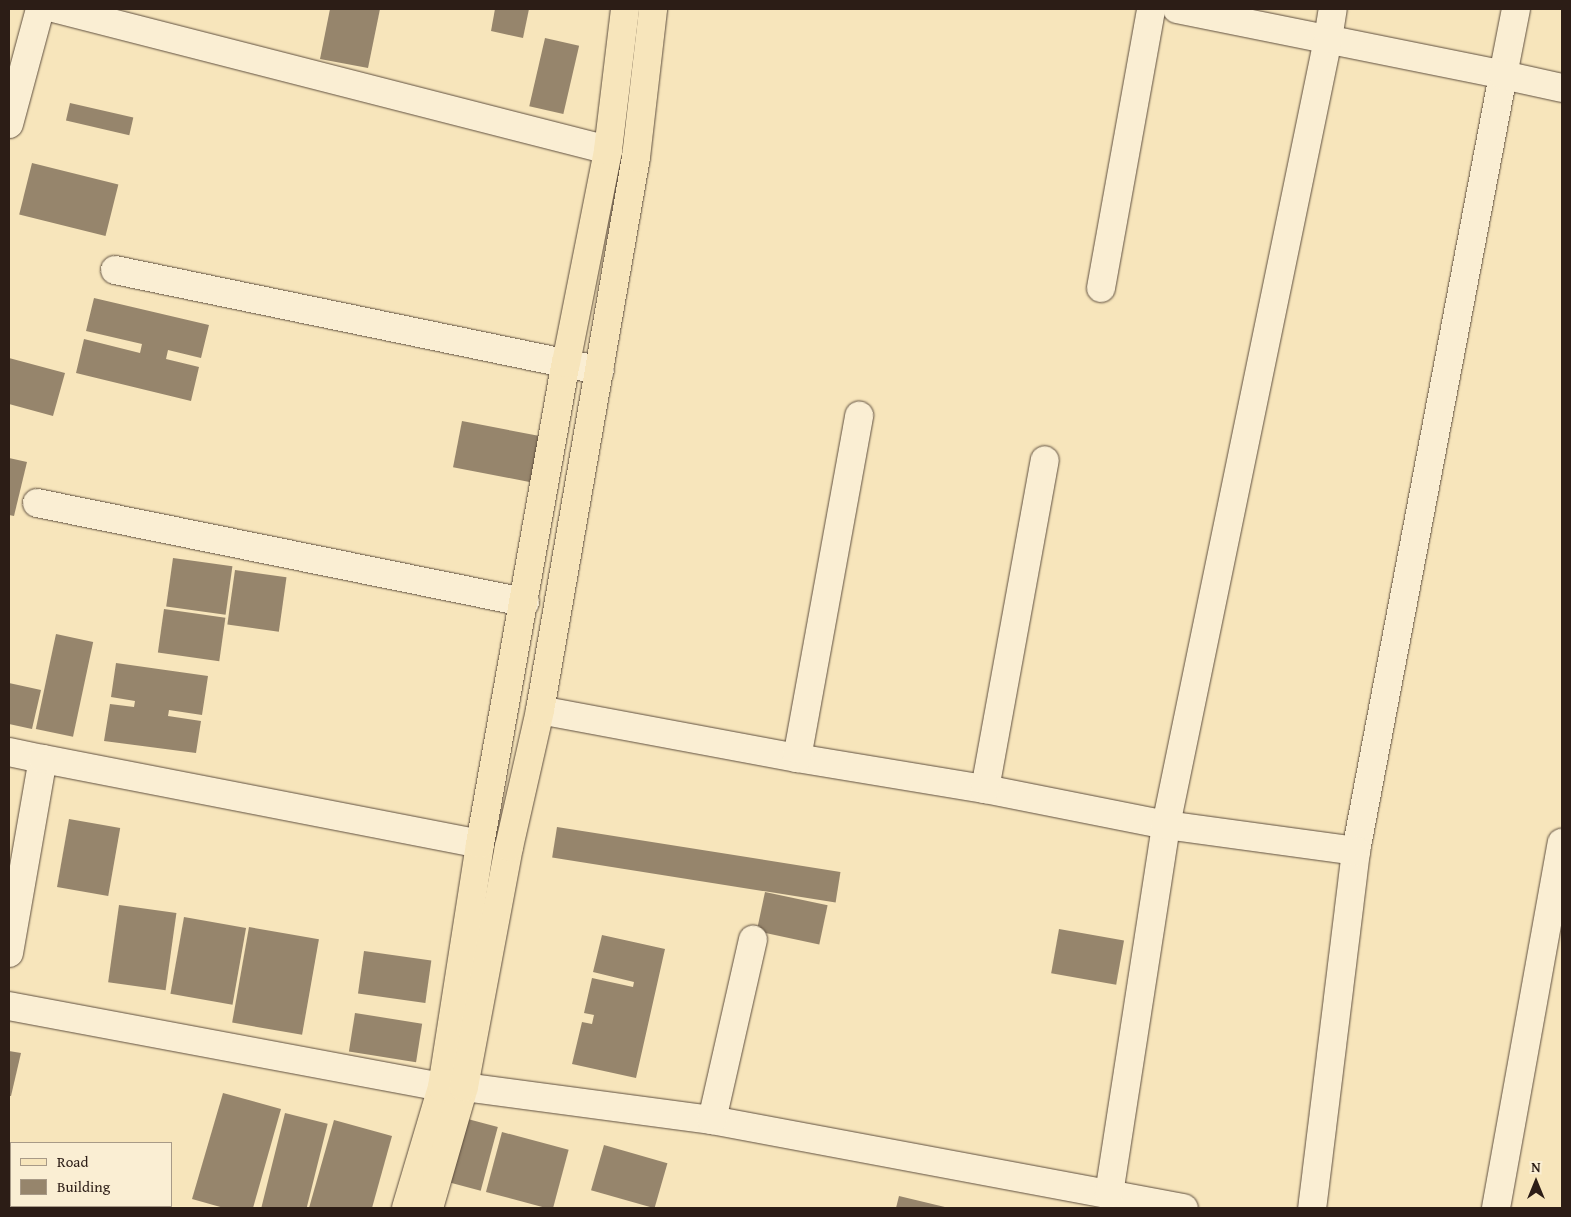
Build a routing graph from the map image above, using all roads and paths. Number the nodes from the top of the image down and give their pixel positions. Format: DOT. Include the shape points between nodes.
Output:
graph roads {
  1 [pos="40,9"];
  2 [pos="57,9"];
  3 [pos="624,9"];
  4 [pos="653,9"];
  5 [pos="1151,9"];
  6 [pos="1177,9"];
  7 [pos="1333,9"];
  8 [pos="1516,9"];
  9 [pos="1328,39"];
  10 [pos="1503,75"];
  11 [pos="1562,88"];
  12 [pos="9,124"];
  13 [pos="608,150"];
  14 [pos="115,270"];
  15 [pos="1101,288"];
  16 [pos="566,363"];
  17 [pos="600,370"];
  18 [pos="859,416"];
  19 [pos="1046,460"];
  20 [pos="37,503"];
  21 [pos="525,602"];
  22 [pos="540,710"];
  23 [pos="9,752"];
  24 [pos="797,758"];
  25 [pos="43,759"];
  26 [pos="986,789"];
  27 [pos="1166,825"];
  28 [pos="1562,843"];
  29 [pos="480,844"];
  30 [pos="1356,851"];
  31 [pos="753,940"];
  32 [pos="9,953"];
  33 [pos="9,1006"];
  34 [pos="453,1087"];
  35 [pos="712,1120"];
  36 [pos="1109,1194"];
  37 [pos="406,1208"];
  38 [pos="429,1208"];
  39 [pos="1184,1208"];
  40 [pos="1312,1208"];
  41 [pos="1496,1208"];
  1 -- 12 [label="street"];
  2 -- 13 [label="street"];
  3 -- 13 [label="main road"];
  4 -- 17 [label="main road" via="636,157"];
  5 -- 15 [label="street"];
  6 -- 9 [label="street"];
  7 -- 9 [label="street"];
  8 -- 10 [label="street"];
  9 -- 10 [label="street"];
  9 -- 27 [label="street"];
  10 -- 11 [label="street"];
  10 -- 30 [label="street"];
  13 -- 16 [label="main road"];
  14 -- 16 [label="street"];
  16 -- 17 [label="street"];
  16 -- 21 [label="main road"];
  17 -- 22 [label="main road"];
  18 -- 24 [label="street"];
  19 -- 26 [label="street"];
  20 -- 21 [label="street"];
  21 -- 29 [label="main road"];
  22 -- 24 [label="street"];
  22 -- 34 [label="main road"];
  23 -- 25 [label="street"];
  24 -- 26 [label="street"];
  25 -- 29 [label="street"];
  25 -- 32 [label="street"];
  26 -- 27 [label="street"];
  27 -- 30 [label="street"];
  27 -- 36 [label="street"];
  28 -- 41 [label="street"];
  29 -- 34 [label="main road"];
  30 -- 40 [label="street"];
  31 -- 35 [label="street"];
  33 -- 34 [label="street"];
  34 -- 35 [label="street"];
  34 -- 37 [label="main road"];
  34 -- 38 [label="main road"];
  35 -- 36 [label="street"];
  36 -- 39 [label="street"];
}
